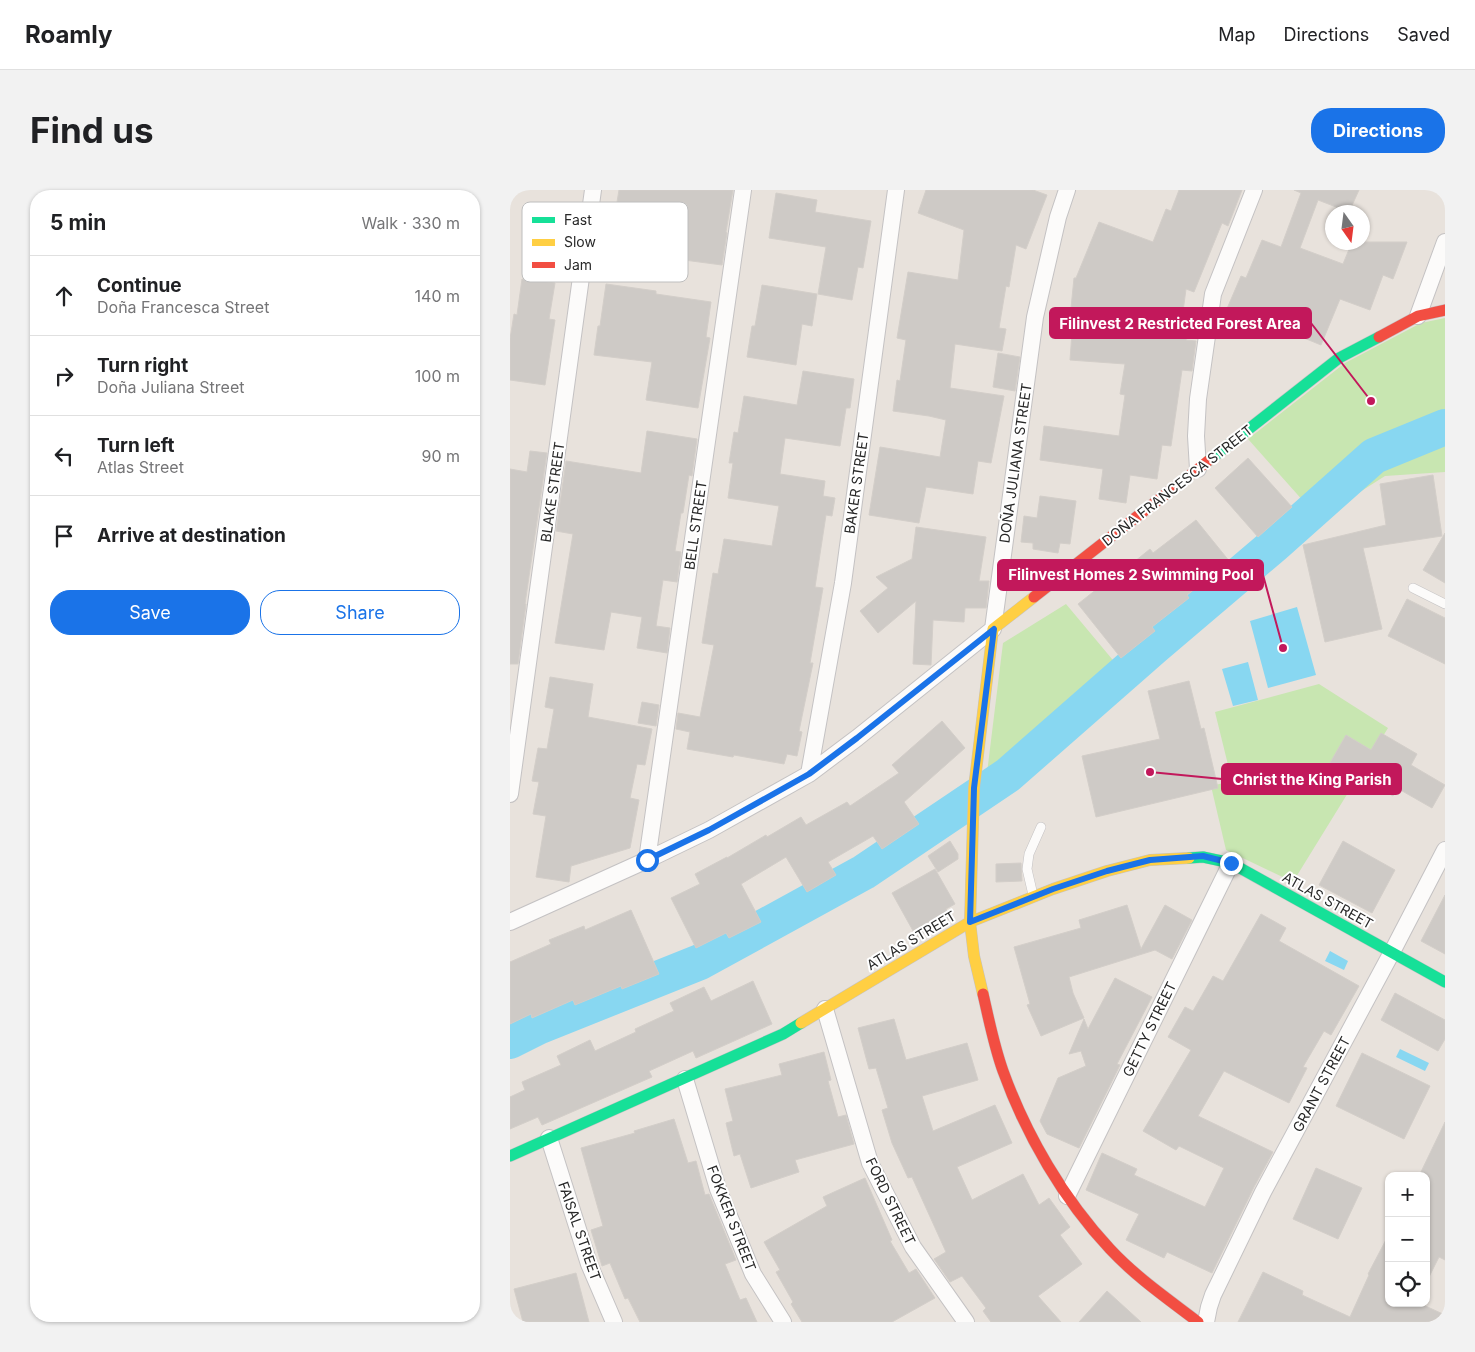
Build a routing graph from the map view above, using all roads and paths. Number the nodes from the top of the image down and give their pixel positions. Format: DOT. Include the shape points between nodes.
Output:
graph roads {
  1 [pos="743,190"];
  2 [pos="896,190"];
  3 [pos="1067,190"];
  4 [pos="1254,190"];
  5 [pos="1445,242"];
  6 [pos="581,282"];
  7 [pos="1445,310"];
  8 [pos="1418,316"];
  9 [pos="1198,469"];
  10 [pos="1413,588"];
  11 [pos="1445,604"];
  12 [pos="994,629"];
  13 [pos="809,774"];
  14 [pos="510,794"];
  15 [pos="1041,827"];
  16 [pos="1445,850"];
  17 [pos="647,860"];
  18 [pos="1231,863"];
  19 [pos="1033,897"];
  20 [pos="510,922"];
  21 [pos="970,922"];
  22 [pos="1392,952"];
  23 [pos="1445,982"];
  24 [pos="826,1009"];
  25 [pos="685,1079"];
  26 [pos="549,1138"];
  27 [pos="510,1156"];
  28 [pos="1067,1196"];
  29 [pos="614,1322"];
  30 [pos="783,1322"];
  31 [pos="966,1322"];
  32 [pos="1198,1322"];
  33 [pos="1206,1322"];
  1 -- 17 [label="street, BELL STREET"];
  2 -- 13 [label="street, BAKER STREET" via="843,583"];
  3 -- 12 [label="street, DOÑA JULIANA STREET" via="1035,317"];
  4 -- 9 [label="street" via="1214,294 1198,399"];
  5 -- 8 [label="street"];
  6 -- 14 [label="street, BLAKE STREET"];
  7 -- 8 [label="street, DOÑA FRANCESCA STREET"];
  8 -- 9 [label="street, DOÑA FRANCESCA STREET" via="1339,358"];
  9 -- 12 [label="street, DOÑA FRANCESCA STREET"];
  10 -- 11 [label="lane"];
  12 -- 13 [label="street, DOÑA FRANCESCA STREET"];
  12 -- 21 [label="street, DOÑA JULIANA STREET" via="974,788"];
  13 -- 17 [label="street, DOÑA FRANCESCA STREET" via="709,830"];
  15 -- 19 [label="lane" via="1029,854 1027,868"];
  16 -- 22 [label="street, GRANT STREET"];
  17 -- 20 [label="street, DOÑA FRANCESCA STREET"];
  18 -- 19 [label="street, ATLAS STREET" via="1203,856 1150,860"];
  18 -- 22 [label="street, ATLAS STREET"];
  18 -- 28 [label="street, GETTY STREET"];
  19 -- 21 [label="street, ATLAS STREET"];
  21 -- 24 [label="street, ATLAS STREET"];
  21 -- 28 [label="street, DOÑA JULIANA STREET" via="979,979 1002,1069 1016,1106"];
  22 -- 23 [label="street, ATLAS STREET"];
  22 -- 33 [label="street, GRANT STREET" via="1263,1192 1213,1295"];
  24 -- 25 [label="street, ATLAS STREET" via="783,1034"];
  24 -- 31 [label="street, FORD STREET" via="870,1163 913,1247"];
  25 -- 26 [label="street, ATLAS STREET"];
  25 -- 30 [label="street, FOKKER STREET" via="718,1189 753,1274"];
  26 -- 27 [label="street, ATLAS STREET"];
  26 -- 29 [label="street, FAISAL STREET" via="589,1264"];
  28 -- 32 [label="street, DOÑA JULIANA STREET" via="1111,1250"];
}
